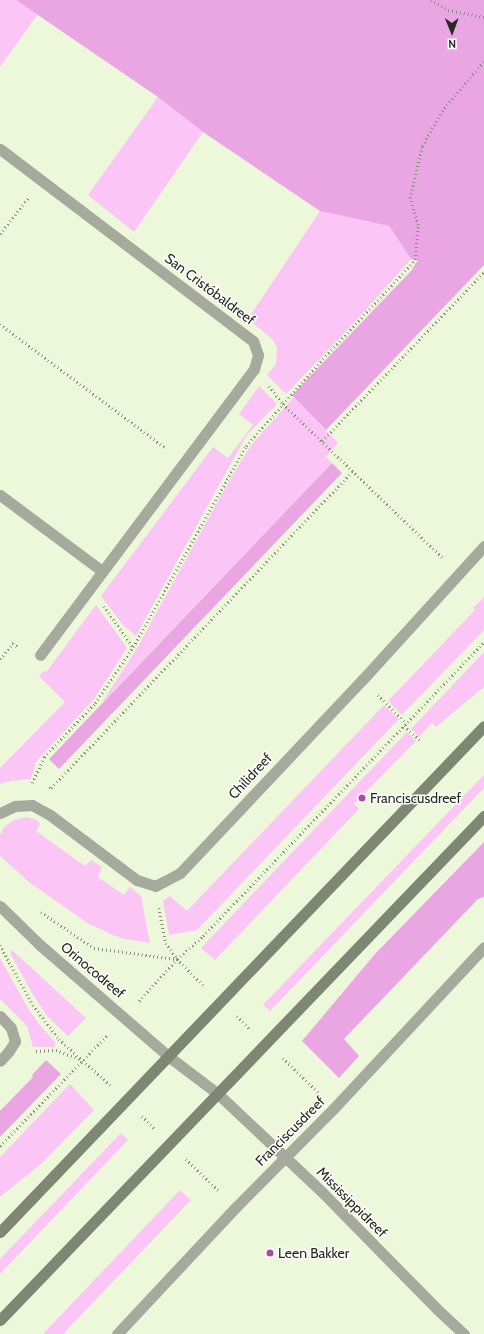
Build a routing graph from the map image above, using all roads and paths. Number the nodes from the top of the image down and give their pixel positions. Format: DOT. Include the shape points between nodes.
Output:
graph roads {
  1 [pos="431,0"];
  2 [pos="484,17"];
  3 [pos="484,61"];
  4 [pos="0,149"];
  5 [pos="41,180"];
  6 [pos="0,234"];
  7 [pos="484,272"];
  8 [pos="0,324"];
  9 [pos="254,369"];
  10 [pos="283,404"];
  11 [pos="322,442"];
  12 [pos="184,462"];
  13 [pos="352,471"];
  14 [pos="0,495"];
  15 [pos="484,546"];
  16 [pos="102,571"];
  17 [pos="459,573"];
  18 [pos="90,588"];
  19 [pos="484,642"];
  20 [pos="133,647"];
  21 [pos="40,655"];
  22 [pos="363,679"];
  23 [pos="405,724"];
  24 [pos="484,726"];
  25 [pos="420,740"];
  26 [pos="31,787"];
  27 [pos="32,806"];
  28 [pos="0,813"];
  29 [pos="484,816"];
  30 [pos="155,886"];
  31 [pos="0,906"];
  32 [pos="37,909"];
  33 [pos="484,948"];
  34 [pos="177,959"];
  35 [pos="0,1016"];
  36 [pos="11,1049"];
  37 [pos="168,1056"];
  38 [pos="0,1061"];
  39 [pos="217,1093"];
  40 [pos="0,1146"];
  41 [pos="285,1157"];
  42 [pos="0,1232"];
  43 [pos="0,1320"];
  44 [pos="117,1334"];
  45 [pos="464,1334"];
  1 -- 2 [label="path" via="448,10"];
  3 -- 10 [label="path" via="444,108 422,146 410,198 418,226 415,260"];
  4 -- 5 [label="street, San Cristóbaldreef"];
  5 -- 6 [label="path"];
  5 -- 9 [label="street, San Cristóbaldreef" via="253,341 258,355"];
  7 -- 11 [label="path"];
  8 -- 12 [label="path"];
  9 -- 10 [label="path"];
  9 -- 12 [label="street"];
  10 -- 11 [label="path"];
  10 -- 20 [label="path" via="246,446"];
  11 -- 13 [label="path"];
  12 -- 16 [label="street"];
  13 -- 17 [label="path"];
  13 -- 26 [label="path" via="51,788"];
  14 -- 16 [label="street"];
  15 -- 17 [label="street, Chilidreef"];
  16 -- 18 [label="street"];
  17 -- 22 [label="street, Chilidreef"];
  18 -- 20 [label="path"];
  18 -- 21 [label="street"];
  19 -- 23 [label="path"];
  20 -- 26 [label="path" via="95,703 44,757"];
  22 -- 23 [label="path"];
  22 -- 30 [label="street, Chilidreef" via="180,872"];
  23 -- 25 [label="path"];
  23 -- 34 [label="path" via="203,936"];
  24 -- 37 [label="main road"];
  26 -- 27 [label="path"];
  27 -- 28 [label="street" via="15,806"];
  27 -- 30 [label="street" via="50,815 137,880"];
  29 -- 39 [label="main road"];
  30 -- 34 [label="path" via="166,944"];
  31 -- 37 [label="street, Orinocodreef" via="40,945"];
  32 -- 34 [label="path" via="94,948"];
  33 -- 41 [label="street, Franciscusdreef"];
  35 -- 36 [label="street" via="11,1028 15,1042"];
  36 -- 38 [label="street"];
  36 -- 40 [label="path" via="56,1050 82,1060"];
  37 -- 39 [label="street"];
  37 -- 42 [label="main road"];
  39 -- 41 [label="street, Mississippidreef"];
  39 -- 43 [label="main road"];
  41 -- 44 [label="street, Franciscusdreef"];
  41 -- 45 [label="street, Mississippidreef"];
}
